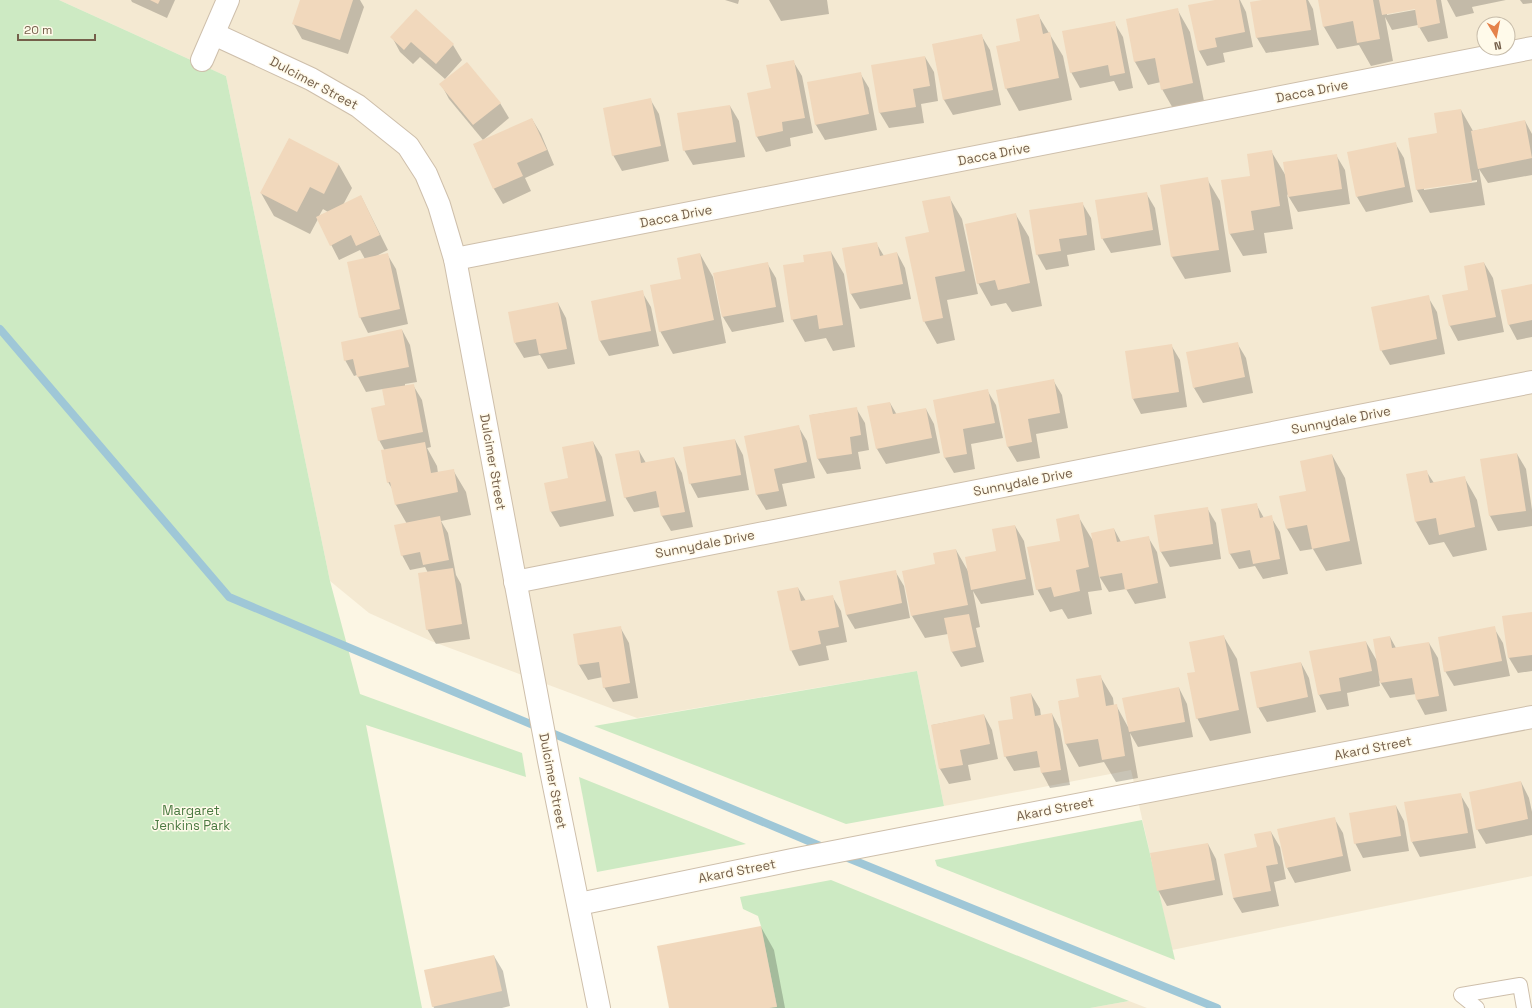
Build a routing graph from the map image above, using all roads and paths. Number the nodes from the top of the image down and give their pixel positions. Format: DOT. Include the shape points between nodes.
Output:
graph roads {
  1 [pos="228,0"];
  2 [pos="214,34"];
  3 [pos="1532,48"];
  4 [pos="202,60"];
  5 [pos="455,259"];
  6 [pos="1532,382"];
  7 [pos="515,582"];
  8 [pos="1532,717"];
  9 [pos="579,904"];
  10 [pos="599,1008"];
  11 [pos="1477,1008"];
  12 [pos="1524,1008"];
  1 -- 2 [label="street"];
  2 -- 4 [label="street"];
  2 -- 5 [label="street, Dulcimer Street" via="310,79 358,106 408,146 426,174 439,205"];
  3 -- 5 [label="street, Dacca Drive"];
  5 -- 7 [label="street, Dulcimer Street"];
  6 -- 7 [label="street, Sunnydale Drive"];
  7 -- 9 [label="street, Dulcimer Street"];
  8 -- 9 [label="street, Akard Street" via="792,860"];
  9 -- 10 [label="street, Dulcimer Street"];
  11 -- 12 [label="lane" via="1460,996 1520,985"];
}
